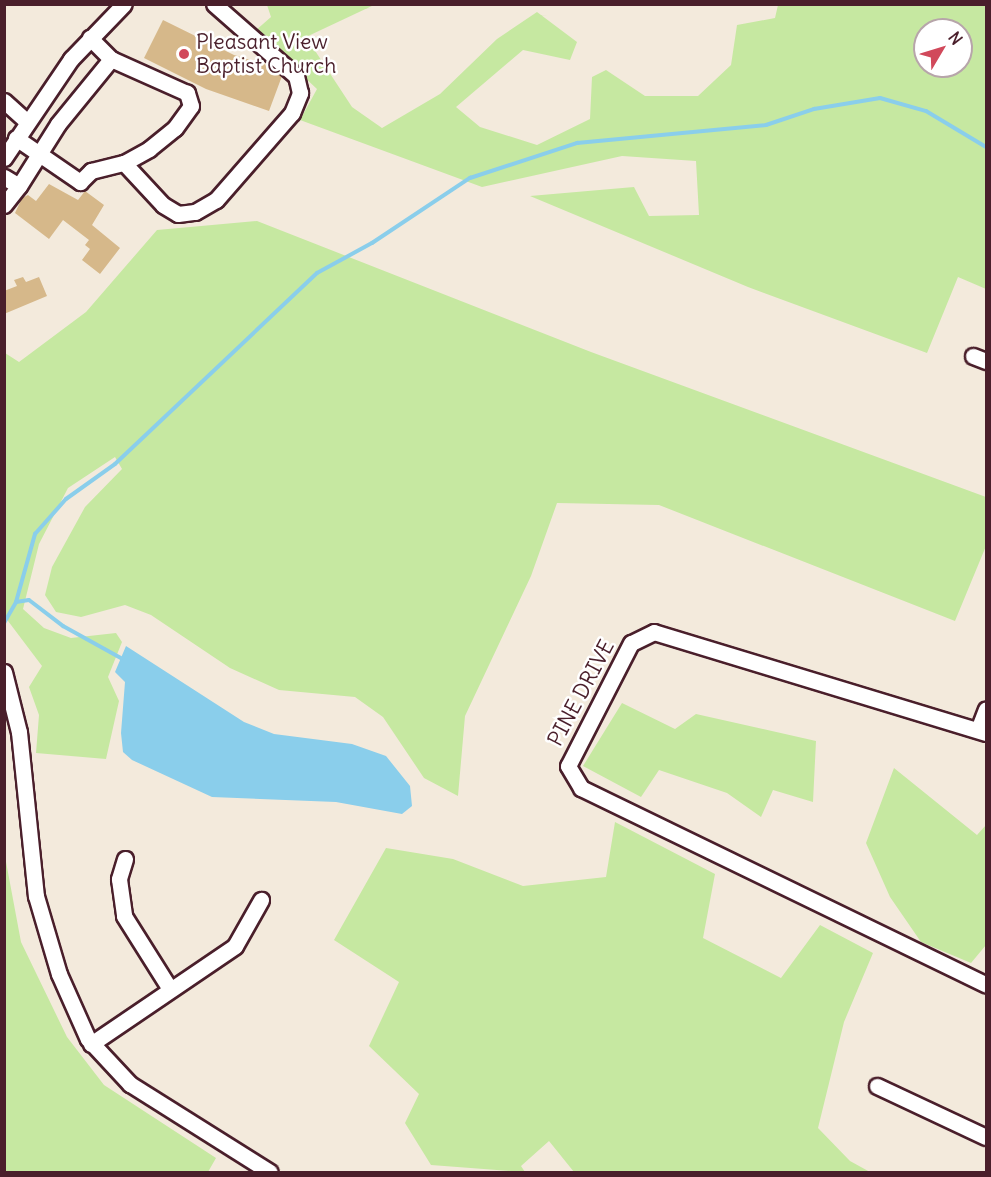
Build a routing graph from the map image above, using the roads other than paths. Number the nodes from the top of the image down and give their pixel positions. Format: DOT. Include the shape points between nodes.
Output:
graph roads {
  1 [pos="214,4"];
  2 [pos="120,6"];
  3 [pos="90,38"];
  4 [pos="111,59"];
  5 [pos="4,101"];
  6 [pos="38,105"];
  7 [pos="61,121"];
  8 [pos="27,122"];
  9 [pos="16,138"];
  10 [pos="39,154"];
  11 [pos="4,158"];
  12 [pos="124,163"];
  13 [pos="4,177"];
  14 [pos="19,186"];
  15 [pos="4,205"];
  16 [pos="4,672"];
  17 [pos="987,709"];
  18 [pos="982,732"];
  19 [pos="125,859"];
  20 [pos="261,900"];
  21 [pos="987,985"];
  22 [pos="170,989"];
  23 [pos="91,1044"];
  24 [pos="877,1086"];
  25 [pos="987,1137"];
  26 [pos="270,1173"];
  1 -- 12 [label="street" via="296,76 300,93 292,113 216,200 195,212 178,214 168,208"];
  2 -- 3 [label="street"];
  3 -- 4 [label="street"];
  3 -- 6 [label="street"];
  4 -- 7 [label="street"];
  4 -- 12 [label="street" via="187,93 192,100 168,138"];
  5 -- 8 [label="street"];
  6 -- 7 [label="street"];
  6 -- 8 [label="street"];
  7 -- 10 [label="street"];
  8 -- 9 [label="street"];
  9 -- 10 [label="street"];
  9 -- 11 [label="street"];
  10 -- 12 [label="street" via="80,183 91,171"];
  10 -- 14 [label="street"];
  13 -- 14 [label="street"];
  14 -- 15 [label="street"];
  16 -- 23 [label="street" via="19,732 36,896 59,974"];
  17 -- 18 [label="street"];
  18 -- 21 [label="street, PINE DRIVE" via="654,632 631,643 568,766 581,788"];
  19 -- 22 [label="street" via="119,879 124,916"];
  20 -- 22 [label="street" via="235,946"];
  22 -- 23 [label="street"];
  23 -- 26 [label="street" via="130,1084"];
  24 -- 25 [label="street"];
}
